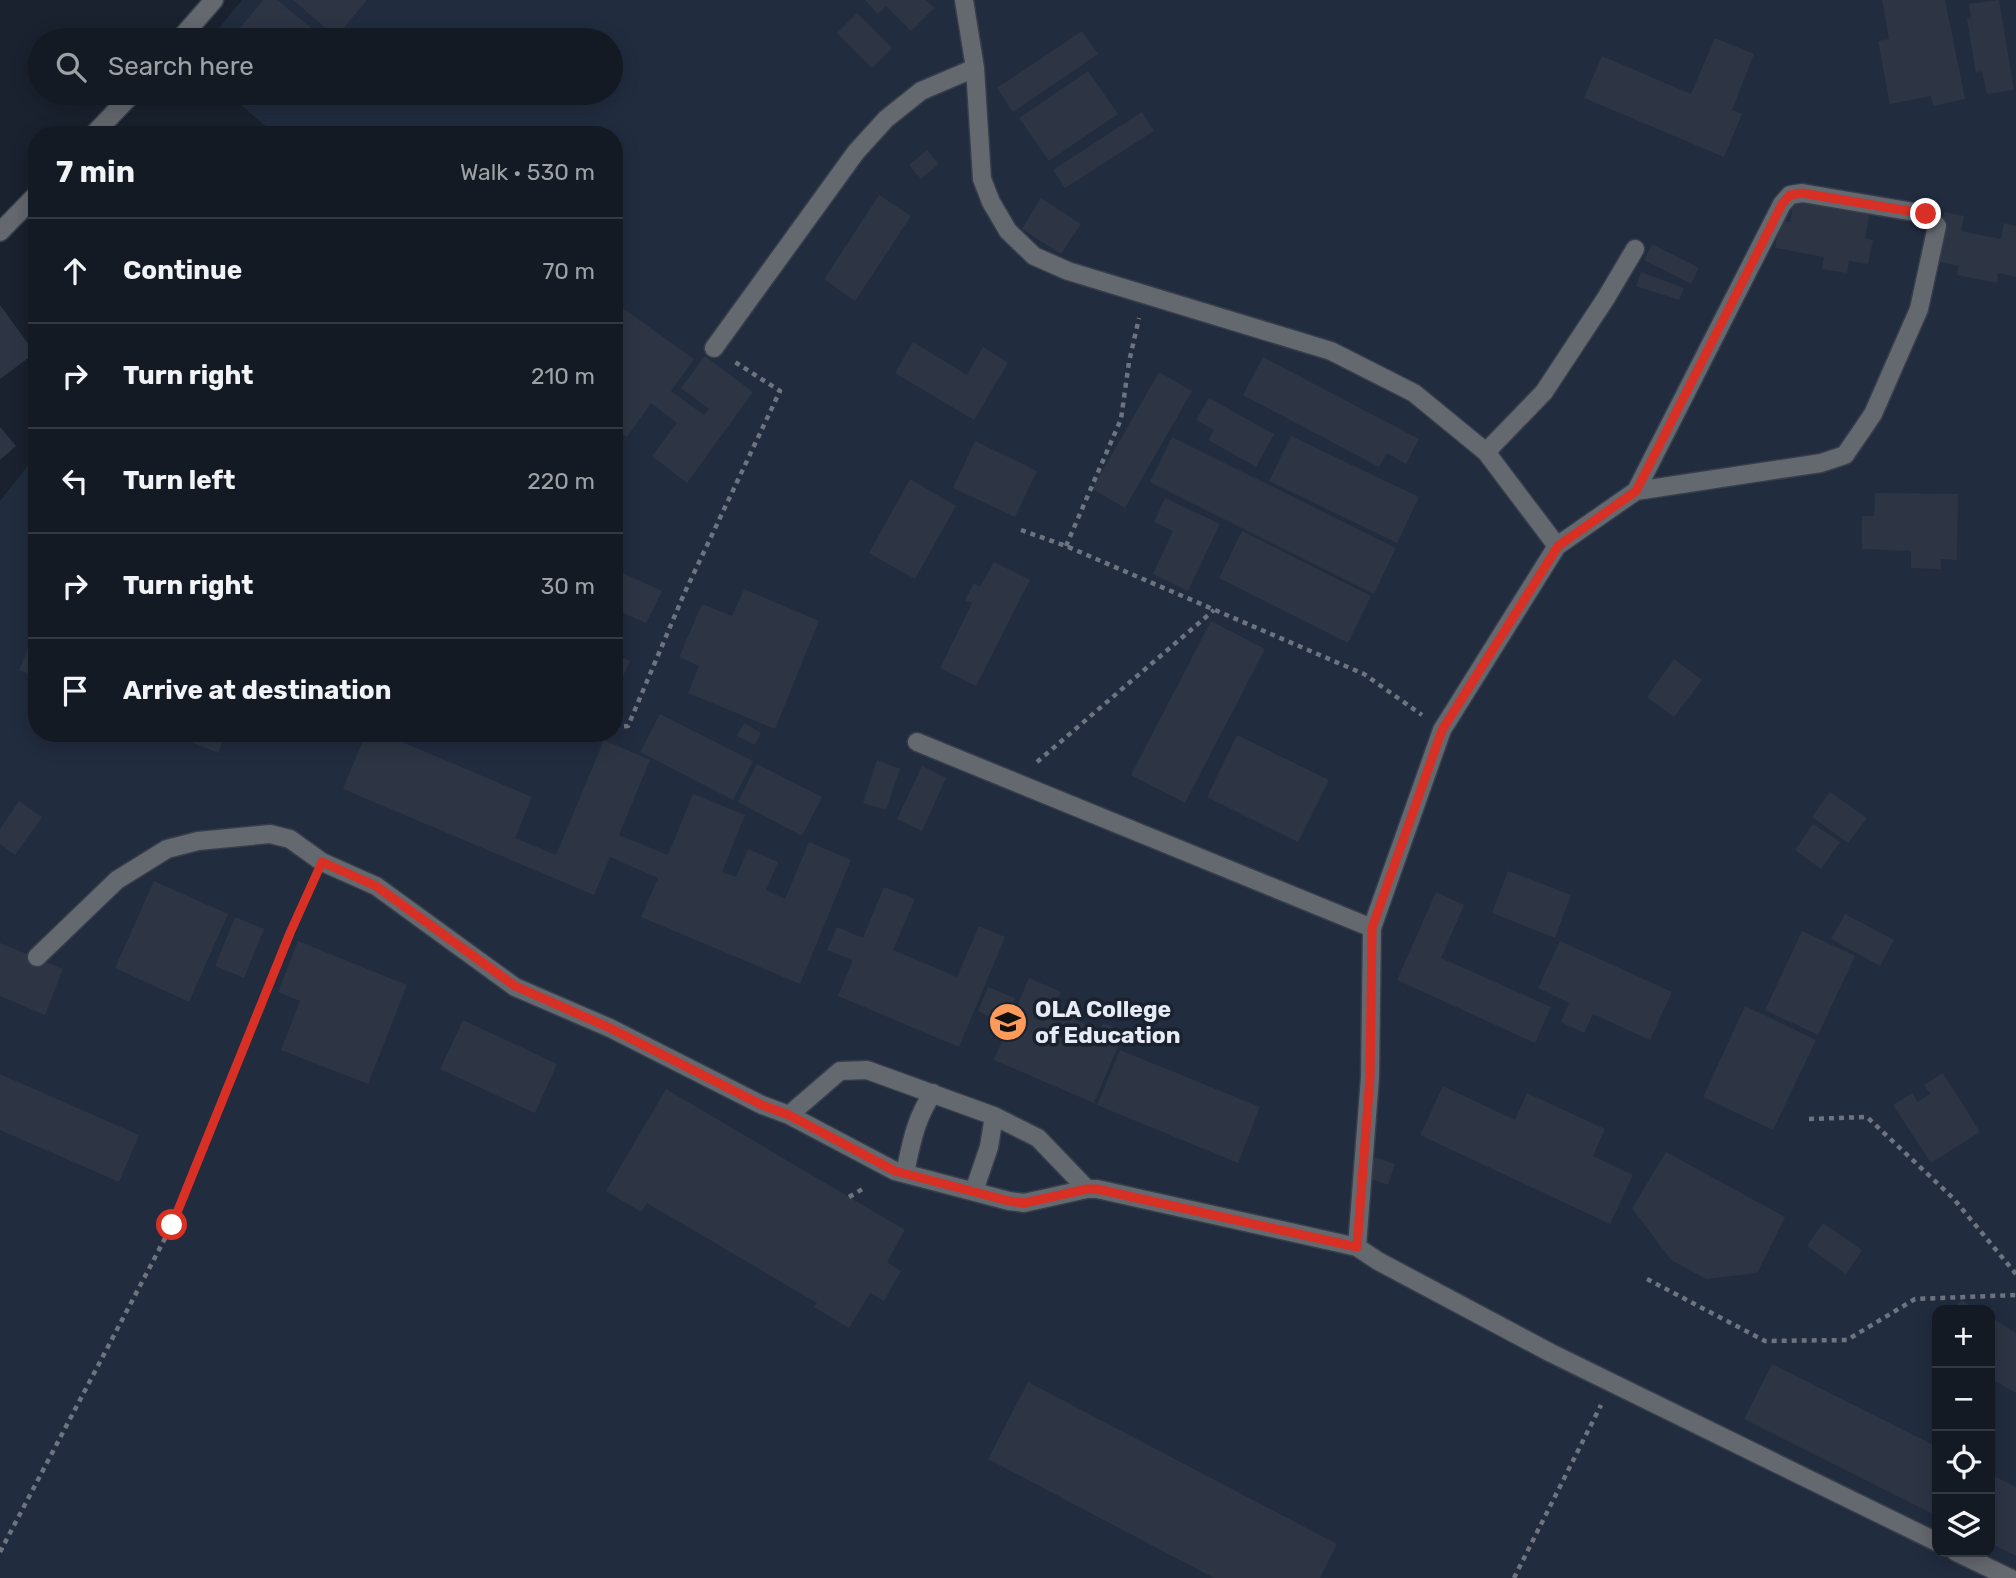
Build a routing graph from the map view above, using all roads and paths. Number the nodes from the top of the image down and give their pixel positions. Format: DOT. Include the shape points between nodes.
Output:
graph roads {
  1 [pos="214,0"];
  2 [pos="964,0"];
  3 [pos="190,28"];
  4 [pos="975,68"];
  5 [pos="122,105"];
  6 [pos="102,126"];
  7 [pos="28,203"];
  8 [pos="0,232"];
  9 [pos="1635,248"];
  10 [pos="1144,292"];
  11 [pos="714,348"];
  12 [pos="1486,452"];
  13 [pos="1636,491"];
  14 [pos="1021,530"];
  15 [pos="1066,546"];
  16 [pos="1558,546"];
  17 [pos="1214,610"];
  18 [pos="623,726"];
  19 [pos="1442,730"];
  20 [pos="917,742"];
  21 [pos="1012,783"];
  22 [pos="322,862"];
  23 [pos="1372,928"];
  24 [pos="37,957"];
  25 [pos="933,1093"];
  26 [pos="789,1115"];
  27 [pos="994,1116"];
  28 [pos="1809,1119"];
  29 [pos="905,1173"];
  30 [pos="1087,1189"];
  31 [pos="974,1191"];
  32 [pos="1357,1247"];
  33 [pos="2016,1274"];
  34 [pos="1647,1279"];
  35 [pos="2016,1295"];
  36 [pos="1613,1382"];
  37 [pos="1932,1540"];
  38 [pos="0,1552"];
  39 [pos="1966,1557"];
  40 [pos="1514,1578"];
  41 [pos="2010,1578"];
  1 -- 3 [label="street"];
  2 -- 4 [label="street"];
  4 -- 10 [label="street" via="982,180 1008,232 1034,256 1068,271"];
  4 -- 11 [label="street" via="921,91 886,119 856,152"];
  5 -- 6 [label="street"];
  7 -- 8 [label="street"];
  9 -- 12 [label="street" via="1544,392"];
  10 -- 12 [label="street" via="1331,351 1414,393"];
  10 -- 15 [label="path" via="1121,419"];
  11 -- 18 [label="path" via="780,391 684,594 628,726"];
  12 -- 16 [label="street"];
  13 -- 13 [label="street" via="1821,463 1844,455 1873,414 1919,309 1937,226 1933,219 1926,214 1802,193 1790,195"];
  13 -- 16 [label="street"];
  14 -- 15 [label="path"];
  15 -- 17 [label="path"];
  16 -- 19 [label="street"];
  17 -- 19 [label="path" via="1364,674"];
  17 -- 21 [label="path"];
  19 -- 23 [label="street"];
  20 -- 21 [label="street"];
  21 -- 23 [label="street"];
  22 -- 24 [label="street" via="289,839 271,834 167,849 117,880"];
  22 -- 26 [label="street" via="376,886 515,986"];
  22 -- 38 [label="path" via="172,1225"];
  23 -- 32 [label="street" via="1370,1077"];
  25 -- 26 [label="street" via="867,1070 840,1071"];
  25 -- 27 [label="street"];
  25 -- 29 [label="street" via="922,1108"];
  26 -- 29 [label="street"];
  27 -- 30 [label="street" via="1038,1138"];
  27 -- 31 [label="street"];
  28 -- 33 [label="path" via="1867,1117 1953,1198"];
  29 -- 31 [label="street"];
  30 -- 31 [label="street" via="1024,1203"];
  30 -- 32 [label="street"];
  32 -- 36 [label="street"];
  34 -- 35 [label="path" via="1765,1341 1847,1340 1915,1299"];
  36 -- 37 [label="street"];
  36 -- 40 [label="path"];
  39 -- 41 [label="street"];
}
